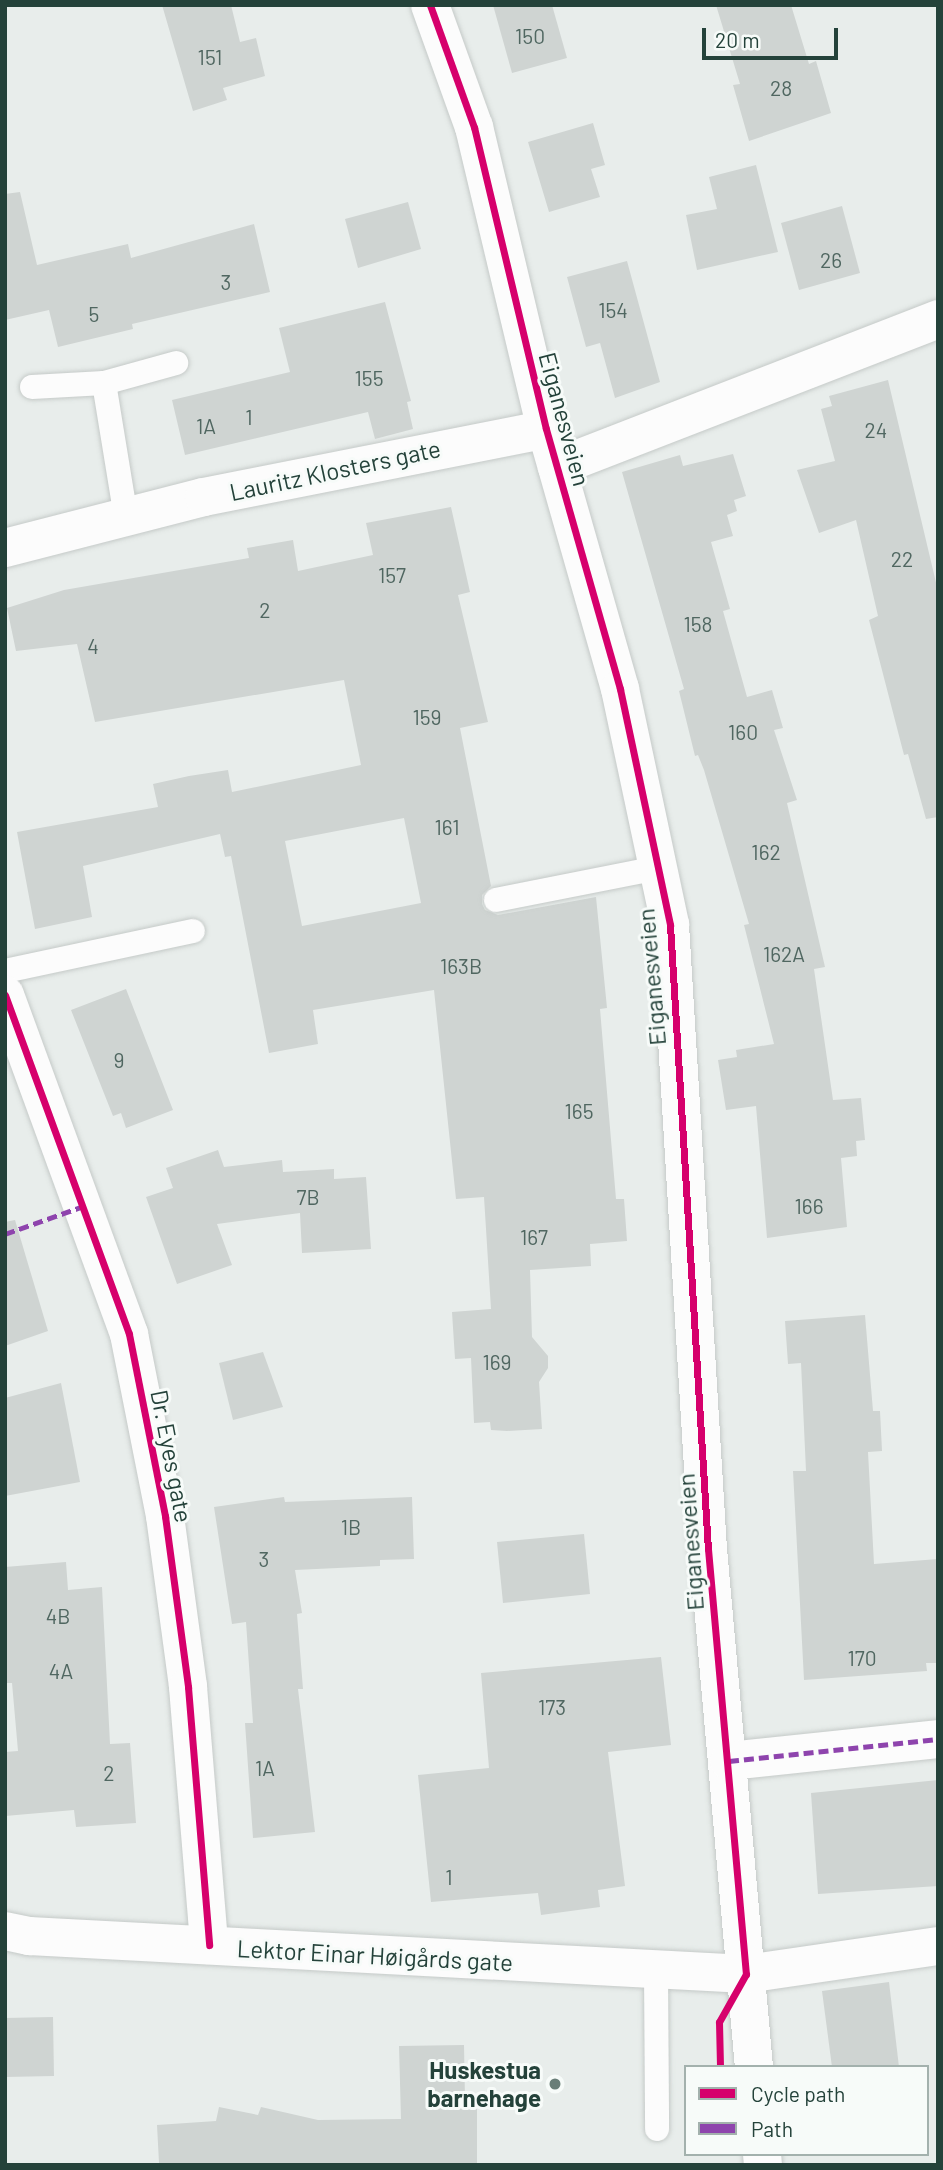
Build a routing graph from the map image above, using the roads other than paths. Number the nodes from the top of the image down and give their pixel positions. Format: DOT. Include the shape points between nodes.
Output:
graph roads {
  1 [pos="430,5"];
  2 [pos="938,319"];
  3 [pos="176,363"];
  4 [pos="104,383"];
  5 [pos="32,387"];
  6 [pos="546,429"];
  7 [pos="557,467"];
  8 [pos="127,517"];
  9 [pos="5,548"];
  10 [pos="658,868"];
  11 [pos="495,900"];
  12 [pos="193,931"];
  13 [pos="5,971"];
  14 [pos="5,995"];
  15 [pos="938,1739"];
  16 [pos="729,1760"];
  17 [pos="5,1931"];
  18 [pos="209,1945"];
  19 [pos="938,1946"];
  20 [pos="656,1971"];
  21 [pos="746,1974"];
  22 [pos="754,2065"];
  23 [pos="657,2129"];
  1 -- 6 [label="street, Eiganesveien" via="474,127"];
  2 -- 7 [label="street"];
  3 -- 4 [label="lane"];
  4 -- 5 [label="lane"];
  4 -- 8 [label="lane"];
  6 -- 7 [label="street, Eiganesveien"];
  6 -- 8 [label="street, Lauritz Klosters gate" via="359,464"];
  7 -- 10 [label="street, Eiganesveien" via="620,689"];
  8 -- 9 [label="street, Lauritz Klosters gate"];
  10 -- 11 [label="lane, Eiganesveien"];
  10 -- 16 [label="street, Eiganesveien" via="670,925 708,1549"];
  12 -- 13 [label="lane"];
  14 -- 18 [label="street, Dr. Eyes gate" via="129,1334 169,1542 188,1687"];
  15 -- 16 [label="street"];
  16 -- 21 [label="street, Eiganesveien"];
  17 -- 18 [label="street, Lektor Einar Høigårds gate"];
  18 -- 20 [label="street, Lektor Einar Høigårds gate"];
  19 -- 21 [label="street, Lektor Einar Høigårds gate"];
  20 -- 21 [label="street, Lektor Einar Høigårds gate"];
  20 -- 23 [label="lane"];
  21 -- 22 [label="street, Eiganesveien"];
}
